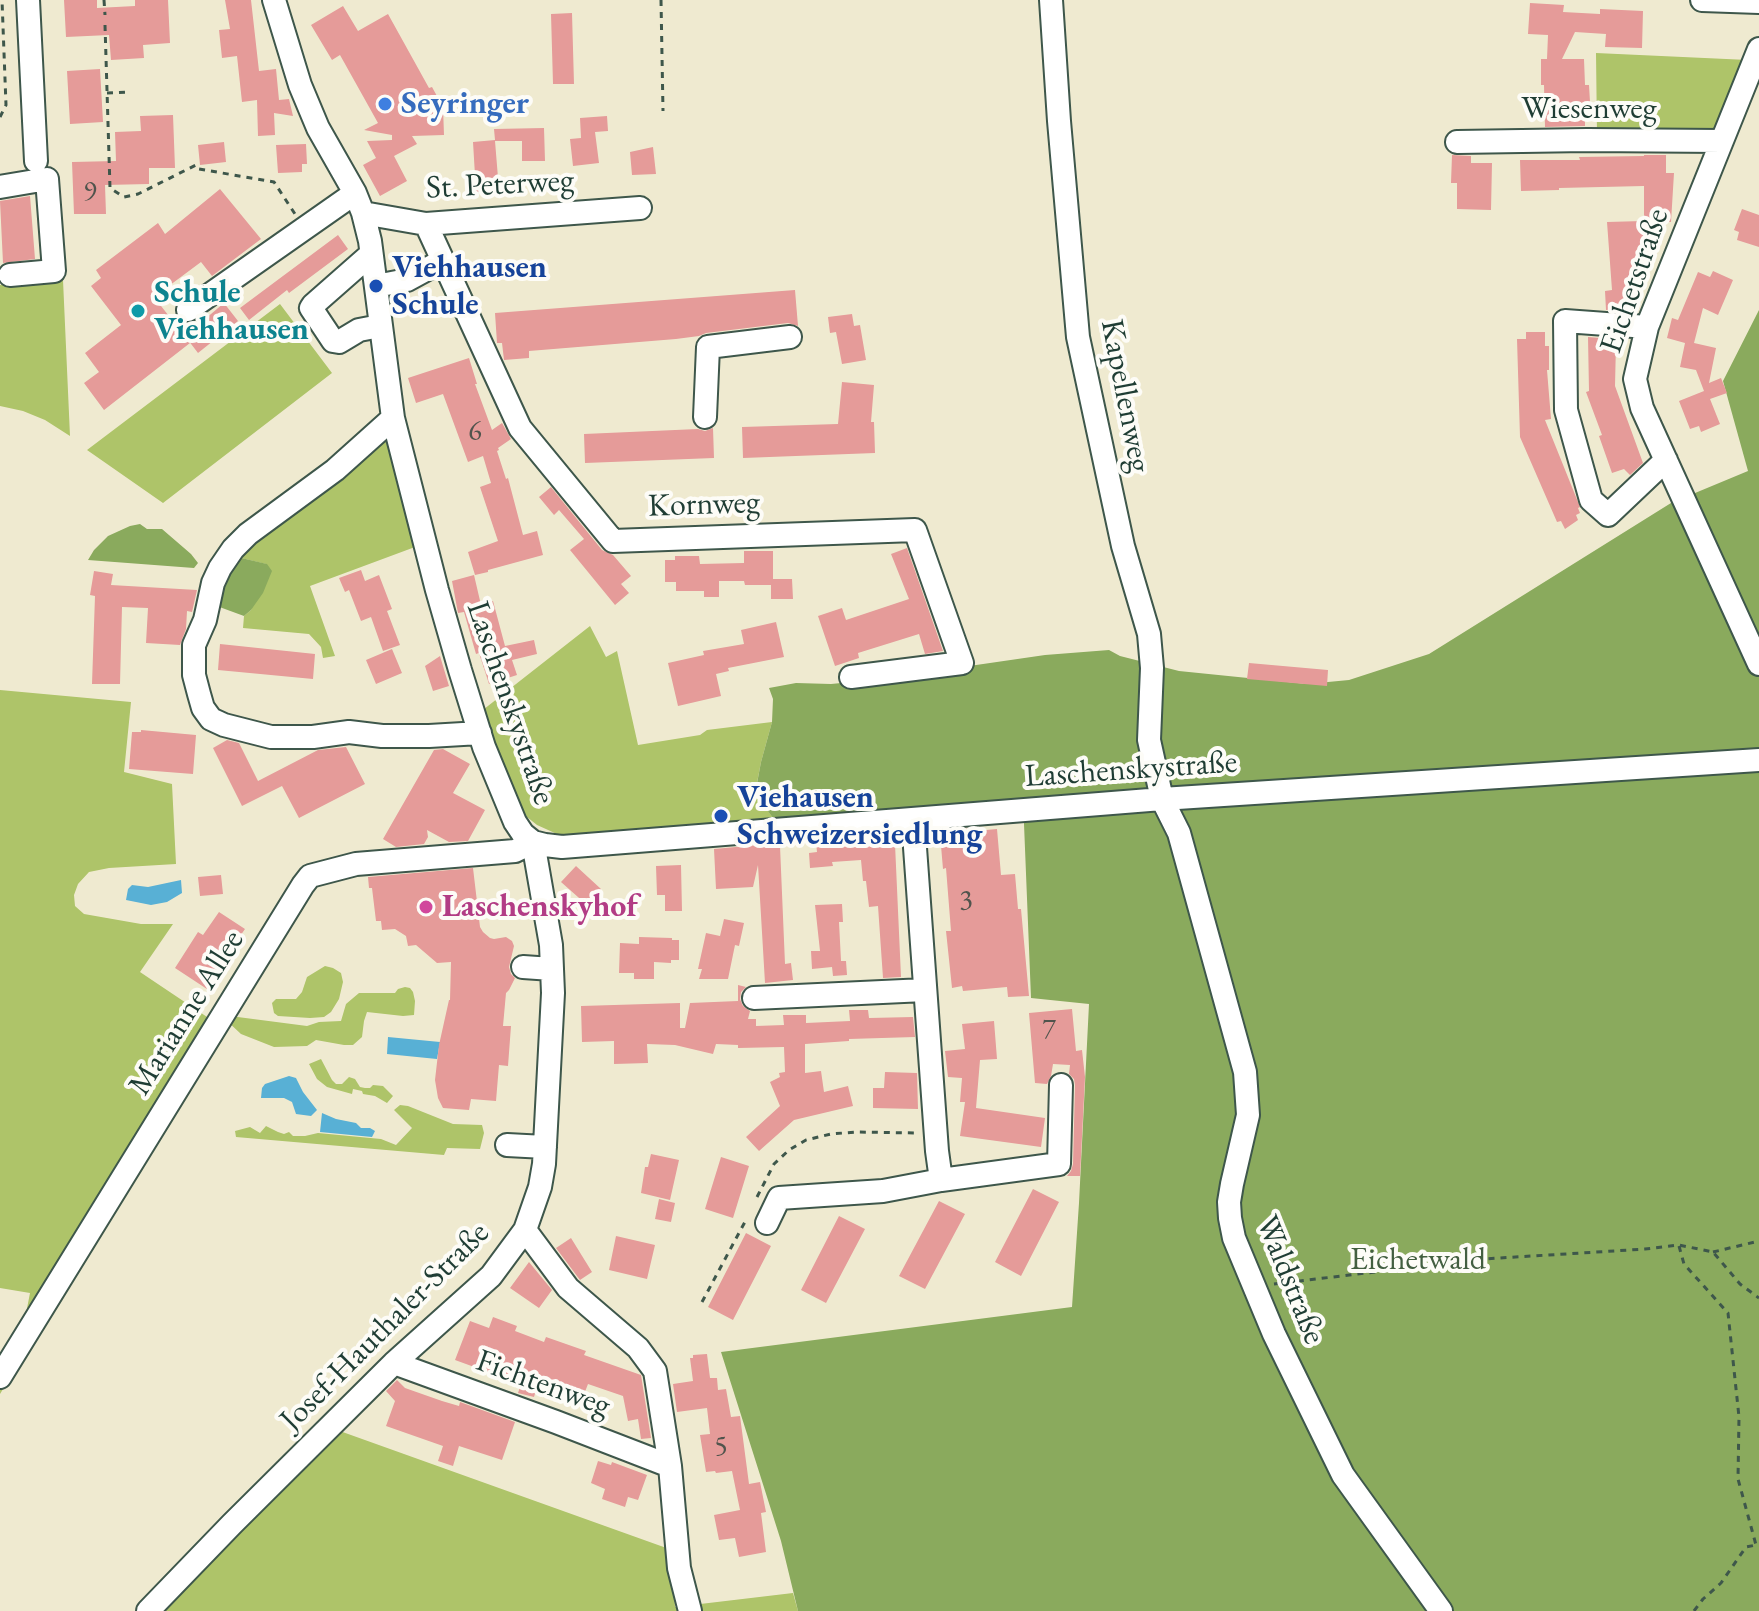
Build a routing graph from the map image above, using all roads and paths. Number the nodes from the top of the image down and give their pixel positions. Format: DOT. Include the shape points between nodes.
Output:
graph roads {
  1 [pos="2,0"];
  2 [pos="28,0"];
  3 [pos="104,0"];
  4 [pos="274,0"];
  5 [pos="661,0"];
  6 [pos="1051,0"];
  7 [pos="1702,0"];
  8 [pos="1759,2"];
  9 [pos="105,15"];
  10 [pos="1,20"];
  11 [pos="105,25"];
  12 [pos="1759,49"];
  13 [pos="128,92"];
  14 [pos="107,93"];
  15 [pos="663,111"];
  16 [pos="0,117"];
  17 [pos="1722,141"];
  18 [pos="1457,142"];
  19 [pos="36,161"];
  20 [pos="0,187"];
  21 [pos="359,203"];
  22 [pos="640,208"];
  23 [pos="426,224"];
  24 [pos="305,229"];
  25 [pos="371,254"];
  26 [pos="442,261"];
  27 [pos="10,275"];
  28 [pos="376,286"];
  29 [pos="188,310"];
  30 [pos="380,326"];
  31 [pos="1647,327"];
  32 [pos="790,337"];
  33 [pos="705,417"];
  34 [pos="393,418"];
  35 [pos="1666,460"];
  36 [pos="1759,664"];
  37 [pos="851,677"];
  38 [pos="480,733"];
  39 [pos="1759,760"];
  40 [pos="1162,799"];
  41 [pos="913,820"];
  42 [pos="533,842"];
  43 [pos="523,967"];
  44 [pos="552,969"];
  45 [pos="925,990"];
  46 [pos="754,998"];
  47 [pos="1061,1085"];
  48 [pos="507,1145"];
  49 [pos="545,1147"];
  50 [pos="941,1180"];
  51 [pos="767,1223"];
  52 [pos="525,1230"];
  53 [pos="1759,1241"];
  54 [pos="1679,1245"];
  55 [pos="1713,1252"];
  56 [pos="1254,1287"];
  57 [pos="1759,1298"];
  58 [pos="394,1363"];
  59 [pos="0,1377"];
  60 [pos="670,1466"];
  61 [pos="1758,1547"];
  62 [pos="148,1611"];
  63 [pos="690,1611"];
  64 [pos="1441,1611"];
  65 [pos="1694,1611"];
  1 -- 10 [label="path"];
  2 -- 19 [label="street"];
  3 -- 9 [label="path"];
  4 -- 21 [label="street, Laschenskystraße" via="312,114"];
  5 -- 15 [label="path"];
  6 -- 40 [label="street, Kapellenweg" via="1078,337 1123,546 1149,634 1149,740"];
  7 -- 8 [label="street"];
  10 -- 16 [label="path" via="6,105"];
  11 -- 14 [label="path"];
  12 -- 17 [label="street, Eichetstraße"];
  13 -- 14 [label="path"];
  14 -- 24 [label="path" via="110,188 124,197 138,194 196,165 274,182"];
  17 -- 18 [label="street, Wiesenweg"];
  17 -- 31 [label="street, Eichetstraße"];
  20 -- 27 [label="street" via="47,179 54,271"];
  21 -- 23 [label="street, St. Peterweg"];
  21 -- 24 [label="street"];
  21 -- 25 [label="street, Laschenskystraße"];
  22 -- 23 [label="street, St. Peterweg"];
  23 -- 26 [label="street, Kornweg"];
  24 -- 29 [label="street"];
  25 -- 28 [label="street, Laschenskystraße"];
  25 -- 30 [label="street" via="311,308 333,341"];
  26 -- 28 [label="street" via="407,280"];
  26 -- 37 [label="street, Kornweg" via="520,428 613,541 915,530 962,663"];
  28 -- 30 [label="street, Laschenskystraße"];
  30 -- 34 [label="street, Laschenskystraße"];
  31 -- 35 [label="street, Eichetstraße" via="1635,379"];
  31 -- 35 [label="street" via="1565,321 1566,410 1591,500 1608,515"];
  32 -- 33 [label="street" via="708,347"];
  34 -- 38 [label="street, Laschenskystraße"];
  34 -- 38 [label="street" via="233,549 213,583 194,645 199,694 211,719 271,737"];
  35 -- 36 [label="street, Eichetstraße"];
  38 -- 42 [label="street, Laschenskystraße" via="515,822"];
  39 -- 40 [label="street, Laschenskystraße"];
  40 -- 41 [label="street, Laschenskystraße"];
  40 -- 56 [label="street, Waldstraße" via="1179,833 1245,1072 1248,1115 1230,1218"];
  41 -- 42 [label="street, Laschenskystraße" via="562,847"];
  41 -- 45 [label="street"];
  42 -- 44 [label="street, Josef-Hauthaler-Straße"];
  42 -- 59 [label="street, Marianne Allee" via="515,851 356,864 310,876"];
  43 -- 44 [label="street"];
  44 -- 49 [label="street, Josef-Hauthaler-Straße"];
  45 -- 46 [label="street"];
  45 -- 50 [label="street"];
  47 -- 50 [label="street" via="1059,1164"];
  48 -- 49 [label="street"];
  49 -- 52 [label="street, Josef-Hauthaler-Straße" via="540,1187"];
  50 -- 51 [label="street" via="883,1191 779,1198"];
  52 -- 58 [label="street, Josef-Hauthaler-Straße" via="491,1276"];
  52 -- 60 [label="street, Fichtenweg" via="568,1288 638,1348 655,1371"];
  53 -- 55 [label="path"];
  54 -- 55 [label="path"];
  54 -- 56 [label="path" via="1484,1259"];
  54 -- 61 [label="path" via="1684,1264 1728,1313 1739,1417 1738,1479"];
  55 -- 57 [label="path"];
  56 -- 64 [label="street, Waldstraße" via="1343,1475"];
  58 -- 60 [label="street, Fichtenweg"];
  58 -- 62 [label="street, Josef-Hauthaler-Straße"];
  60 -- 63 [label="street, Fichtenweg" via="679,1568"];
  61 -- 65 [label="path" via="1746,1547"];
}
